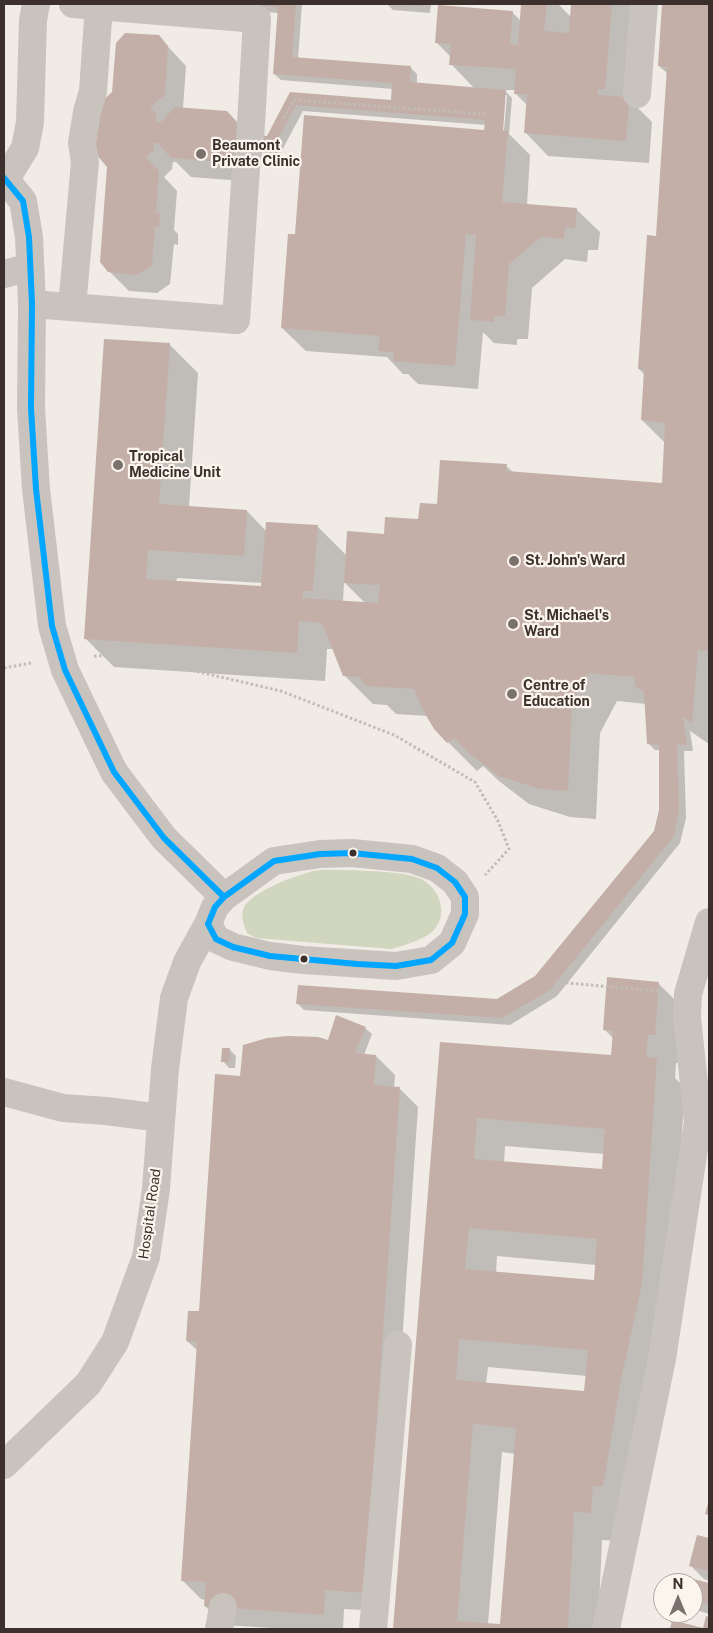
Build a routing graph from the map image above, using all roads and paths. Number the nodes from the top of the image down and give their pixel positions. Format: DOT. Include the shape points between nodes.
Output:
graph roads {
  1 [pos="36,4"];
  2 [pos="644,4"];
  3 [pos="86,5"];
  4 [pos="637,94"];
  5 [pos="485,114"];
  6 [pos="250,141"];
  7 [pos="5,178"];
  8 [pos="30,266"];
  9 [pos="4,274"];
  10 [pos="32,304"];
  11 [pos="72,307"];
  12 [pos="61,657"];
  13 [pos="4,668"];
  14 [pos="224,897"];
  15 [pos="465,897"];
  16 [pos="709,922"];
  17 [pos="208,924"];
  18 [pos="556,982"];
  19 [pos="688,994"];
  20 [pos="4,1092"];
  21 [pos="161,1118"];
  22 [pos="398,1344"];
  23 [pos="4,1465"];
  24 [pos="373,1629"];
  25 [pos="606,1629"];
  1 -- 7 [label="lane" via="27,140"];
  2 -- 4 [label="lane"];
  3 -- 6 [label="lane" via="257,19"];
  3 -- 11 [label="lane" via="93,91 82,143 85,162"];
  5 -- 6 [label="path" via="294,100 271,143"];
  6 -- 11 [label="lane" via="236,320"];
  7 -- 8 [label="lane" via="23,200"];
  8 -- 9 [label="lane"];
  8 -- 10 [label="lane"];
  10 -- 11 [label="lane"];
  10 -- 12 [label="lane" via="31,408 36,490 52,626"];
  12 -- 13 [label="path"];
  12 -- 14 [label="lane" via="114,772 164,838"];
  12 -- 15 [label="path" via="126,655 281,691 394,735 475,782 498,821 509,849"];
  14 -- 15 [label="lane" via="274,861 352,853 412,859 437,868 455,882"];
  14 -- 17 [label="lane, Hospital Road" via="215,907"];
  15 -- 17 [label="lane" via="465,914 452,943 432,960 396,966 294,959 233,948 216,939"];
  16 -- 19 [label="lane"];
  17 -- 21 [label="lane, Hospital Road" via="187,962 174,998"];
  18 -- 19 [label="path"];
  19 -- 25 [label="lane" via="687,1017 698,1122 662,1359"];
  20 -- 21 [label="lane" via="62,1108"];
  21 -- 23 [label="lane, Hospital Road" via="156,1189 146,1258 115,1342 88,1384"];
  22 -- 24 [label="lane"];
}
